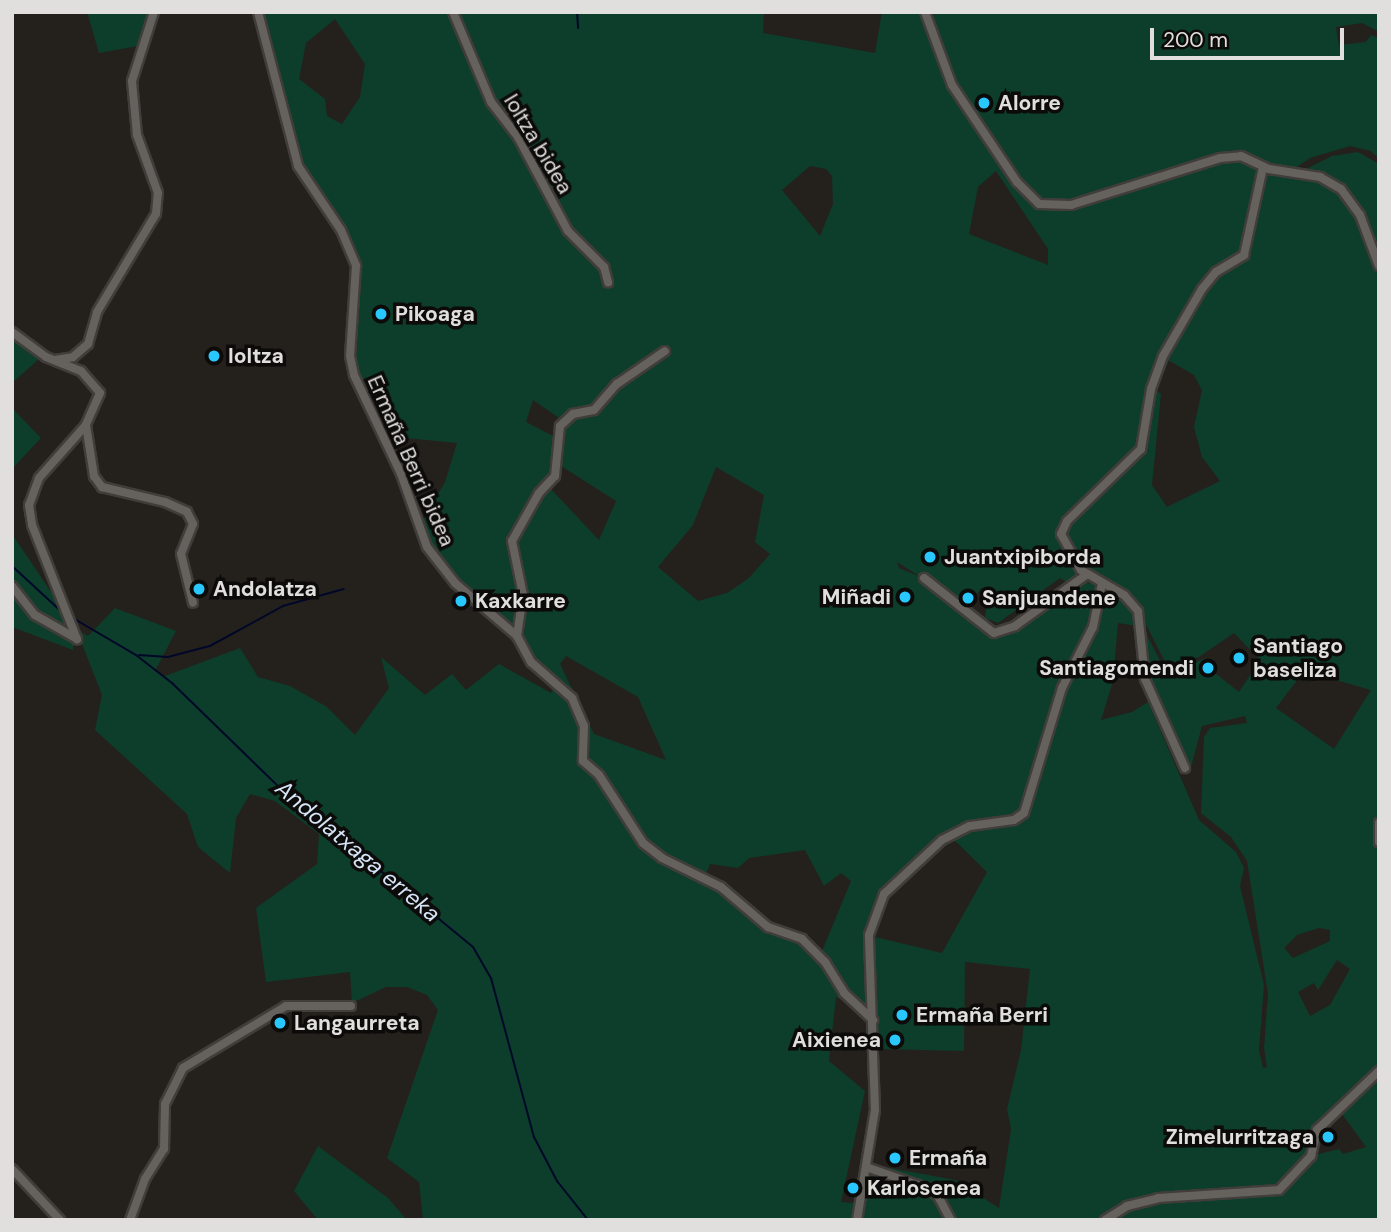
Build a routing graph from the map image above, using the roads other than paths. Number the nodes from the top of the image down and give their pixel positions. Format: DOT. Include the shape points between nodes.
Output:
graph roads {
  1 [pos="154,12"];
  2 [pos="258,12"];
  3 [pos="453,12"];
  4 [pos="925,12"];
  5 [pos="1263,167"];
  6 [pos="1379,266"];
  7 [pos="608,282"];
  8 [pos="12,332"];
  9 [pos="665,351"];
  10 [pos="55,360"];
  11 [pos="86,425"];
  12 [pos="1086,575"];
  13 [pos="924,578"];
  14 [pos="1102,583"];
  15 [pos="12,586"];
  16 [pos="193,603"];
  17 [pos="517,636"];
  18 [pos="1185,768"];
  19 [pos="1379,823"];
  20 [pos="1379,842"];
  21 [pos="351,1006"];
  22 [pos="873,1016"];
  23 [pos="1379,1072"];
  24 [pos="866,1167"];
  25 [pos="12,1169"];
  26 [pos="60,1220"];
  27 [pos="130,1220"];
  28 [pos="858,1220"];
  29 [pos="951,1220"];
  30 [pos="1105,1220"];
  1 -- 10 [label="street" via="132,81 137,135 158,193 156,214 101,303 88,344 73,357"];
  2 -- 17 [label="street, Ermaña Berri bidea" via="298,166 341,230 356,266 350,356 354,375 401,474 427,547 455,583"];
  3 -- 7 [label="street, Ioltza bidea" via="491,102 518,137 568,231 604,267"];
  4 -- 5 [label="street" via="952,85 1017,182 1039,204 1071,205 1220,158 1241,156"];
  5 -- 6 [label="street" via="1320,177 1341,190 1360,215"];
  5 -- 12 [label="street" via="1244,255 1216,272 1202,289 1163,356 1151,389 1141,449 1064,527 1066,550"];
  8 -- 10 [label="street"];
  9 -- 17 [label="street" via="622,380 594,410 573,414 560,426 555,476 532,503 512,541 523,595"];
  10 -- 11 [label="street" via="81,371 97,385 99,403"];
  11 -- 15 [label="street" via="39,478 29,505 32,525 77,639 35,615"];
  11 -- 16 [label="street" via="94,476 103,487 187,512 193,524 181,554"];
  12 -- 13 [label="street" via="1015,626 994,633"];
  12 -- 14 [label="street"];
  14 -- 18 [label="street" via="1124,595 1138,611 1145,679"];
  14 -- 22 [label="street" via="1093,627 1062,688 1024,813 1014,820 970,826 948,836 884,894 869,935"];
  17 -- 22 [label="street, Ermaña Berri bidea" via="531,662 572,698 584,726 583,761 599,775 643,843 662,858 721,887 768,927 802,939 825,962 844,993"];
  19 -- 20 [label="street"];
  21 -- 27 [label="street" via="286,1006 183,1068 165,1104 164,1149 145,1179"];
  22 -- 24 [label="street" via="875,1110"];
  23 -- 30 [label="street" via="1317,1130 1311,1156 1279,1190 1158,1198 1127,1206"];
  24 -- 28 [label="street"];
  24 -- 29 [label="street" via="930,1191"];
  25 -- 26 [label="street"];
}
